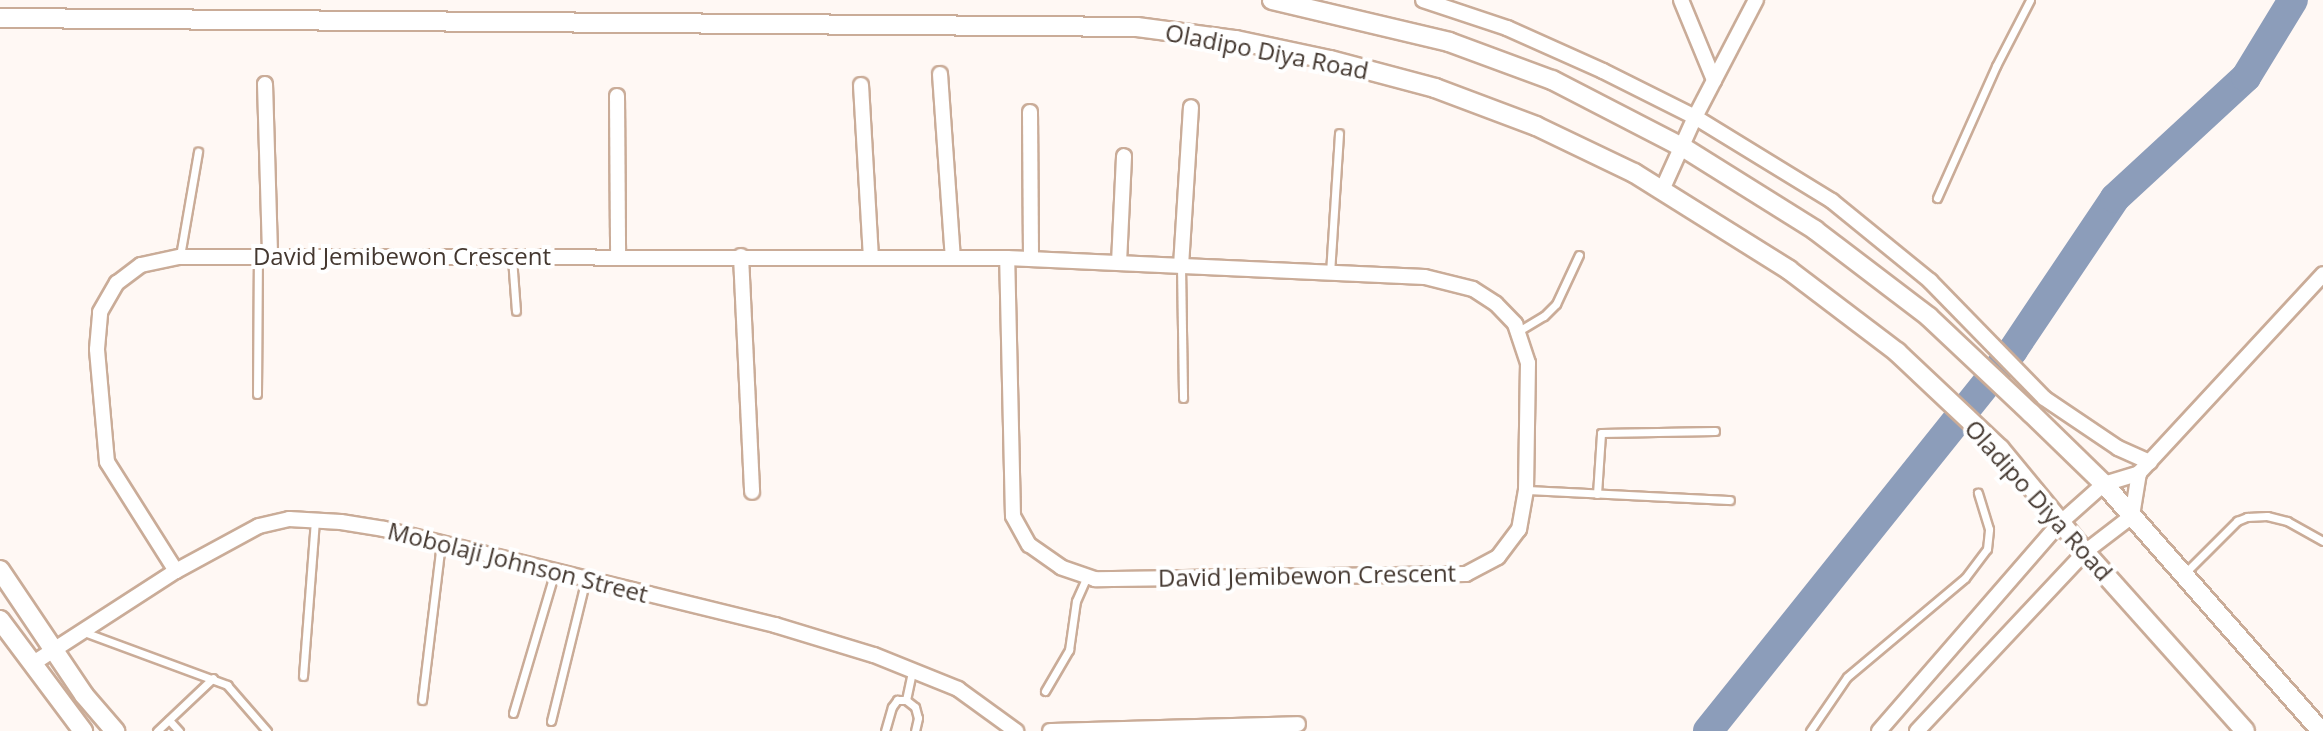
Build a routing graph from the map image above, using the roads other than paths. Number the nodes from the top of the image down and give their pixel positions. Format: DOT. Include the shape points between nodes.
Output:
graph roads {
  1 [pos="1272,0"];
  2 [pos="1423,0"];
  3 [pos="1681,0"];
  4 [pos="1756,0"];
  5 [pos="2030,0"];
  6 [pos="0,18"];
  7 [pos="940,74"];
  8 [pos="1714,80"];
  9 [pos="265,84"];
  10 [pos="861,85"];
  11 [pos="617,96"];
  12 [pos="1191,107"];
  13 [pos="1030,112"];
  14 [pos="1695,117"];
  15 [pos="1339,133"];
  16 [pos="1684,148"];
  17 [pos="198,152"];
  18 [pos="1124,156"];
  19 [pos="1662,190"];
  20 [pos="1937,198"];
  21 [pos="1579,255"];
  22 [pos="512,256"];
  23 [pos="618,256"];
  24 [pos="741,256"];
  25 [pos="180,257"];
  26 [pos="264,257"];
  27 [pos="871,257"];
  28 [pos="953,258"];
  29 [pos="1007,258"];
  30 [pos="1031,259"];
  31 [pos="1119,263"];
  32 [pos="1181,266"];
  33 [pos="1330,273"];
  34 [pos="2323,274"];
  35 [pos="516,311"];
  36 [pos="1517,332"];
  37 [pos="257,394"];
  38 [pos="1183,398"];
  39 [pos="2038,405"];
  40 [pos="1715,431"];
  41 [pos="2144,468"];
  42 [pos="2104,484"];
  43 [pos="1526,490"];
  44 [pos="752,492"];
  45 [pos="1978,493"];
  46 [pos="1597,494"];
  47 [pos="1730,500"];
  48 [pos="2132,516"];
  49 [pos="315,520"];
  50 [pos="2060,523"];
  51 [pos="2323,541"];
  52 [pos="441,543"];
  53 [pos="2085,552"];
  54 [pos="0,570"];
  55 [pos="176,571"];
  56 [pos="555,571"];
  57 [pos="2183,574"];
  58 [pos="1087,576"];
  59 [pos="586,579"];
  60 [pos="0,620"];
  61 [pos="81,631"];
  62 [pos="52,650"];
  63 [pos="32,664"];
  64 [pos="913,668"];
  65 [pos="303,676"];
  66 [pos="213,678"];
  67 [pos="1045,691"];
  68 [pos="422,700"];
  69 [pos="906,700"];
  70 [pos="513,713"];
  71 [pos="169,720"];
  72 [pos="551,721"];
  73 [pos="1298,724"];
  74 [pos="83,731"];
  75 [pos="115,731"];
  76 [pos="157,731"];
  77 [pos="179,731"];
  78 [pos="267,731"];
  79 [pos="885,731"];
  80 [pos="915,731"];
  81 [pos="1016,731"];
  82 [pos="1050,731"];
  83 [pos="1810,731"];
  84 [pos="1879,731"];
  85 [pos="1917,731"];
  86 [pos="2245,731"];
  87 [pos="2321,731"];
  1 -- 16 [label="main road, Oladipo Diya Road" via="1449,42 1552,80"];
  2 -- 14 [label="street" via="1507,28"];
  3 -- 8 [label="street"];
  4 -- 8 [label="street"];
  5 -- 20 [label="lane"];
  6 -- 19 [label="main road, Oladipo Diya Road" via="1137,27 1236,40 1435,88 1536,126"];
  7 -- 28 [label="street"];
  8 -- 14 [label="street"];
  9 -- 26 [label="street"];
  10 -- 27 [label="street"];
  11 -- 23 [label="street"];
  12 -- 32 [label="street"];
  13 -- 30 [label="street"];
  14 -- 16 [label="street"];
  14 -- 39 [label="street" via="1832,201 1930,281"];
  15 -- 33 [label="lane"];
  16 -- 19 [label="street"];
  16 -- 39 [label="main road, Oladipo Diya Road" via="1815,230"];
  17 -- 25 [label="lane"];
  18 -- 31 [label="street"];
  19 -- 50 [label="main road, Oladipo Diya Road" via="1789,270 1897,352 2000,449"];
  21 -- 36 [label="lane" via="1556,304"];
  22 -- 23 [label="street, David Jemibewon Crescent"];
  22 -- 26 [label="street, David Jemibewon Crescent"];
  22 -- 35 [label="lane"];
  23 -- 24 [label="street, David Jemibewon Crescent"];
  24 -- 27 [label="street, David Jemibewon Crescent"];
  24 -- 44 [label="street"];
  25 -- 26 [label="street, David Jemibewon Crescent"];
  25 -- 55 [label="street, David Jemibewon Crescent" via="141,265 117,283 100,312 97,349 107,462"];
  26 -- 37 [label="lane"];
  27 -- 28 [label="street, David Jemibewon Crescent"];
  28 -- 29 [label="street, David Jemibewon Crescent"];
  29 -- 30 [label="street, David Jemibewon Crescent"];
  29 -- 58 [label="street, David Jemibewon Crescent" via="1013,516 1029,545 1061,567"];
  30 -- 31 [label="street, David Jemibewon Crescent"];
  31 -- 32 [label="street, David Jemibewon Crescent"];
  32 -- 33 [label="street, David Jemibewon Crescent"];
  32 -- 38 [label="lane"];
  33 -- 36 [label="street, David Jemibewon Crescent" via="1425,277 1473,289 1496,304"];
  34 -- 41 [label="street"];
  36 -- 43 [label="street, David Jemibewon Crescent" via="1528,363"];
  39 -- 41 [label="street"];
  39 -- 42 [label="main road, Oladipo Diya Road"];
  40 -- 46 [label="lane" via="1601,433"];
  41 -- 42 [label="street"];
  41 -- 48 [label="street"];
  42 -- 48 [label="main road, Oladipo Diya Road"];
  42 -- 50 [label="street"];
  43 -- 46 [label="lane"];
  43 -- 58 [label="street, David Jemibewon Crescent" via="1519,529 1498,557 1466,574"];
  45 -- 83 [label="lane" via="1989,529 1987,549 1965,578 1847,677"];
  46 -- 47 [label="lane"];
  48 -- 53 [label="street"];
  48 -- 57 [label="main road, Oladipo Diya Road"];
  49 -- 52 [label="street, Mobolaji Johnson Street"];
  49 -- 55 [label="street, Mobolaji Johnson Street" via="259,526"];
  49 -- 65 [label="lane"];
  50 -- 53 [label="main road, Oladipo Diya Road"];
  50 -- 84 [label="street"];
  51 -- 57 [label="lane" via="2287,521 2247,517"];
  52 -- 56 [label="street, Mobolaji Johnson Street"];
  52 -- 68 [label="lane"];
  53 -- 85 [label="street"];
  53 -- 86 [label="main road, Oladipo Diya Road"];
  54 -- 62 [label="main road"];
  55 -- 61 [label="street, Mobolaji Johnson Street"];
  56 -- 59 [label="street, Mobolaji Johnson Street"];
  56 -- 70 [label="lane"];
  57 -- 87 [label="main road, Oladipo Diya Road"];
  58 -- 67 [label="lane" via="1076,601 1069,650"];
  59 -- 64 [label="street, Mobolaji Johnson Street" via="775,625"];
  59 -- 72 [label="lane"];
  60 -- 63 [label="main road"];
  61 -- 62 [label="street, Mobolaji Johnson Street"];
  61 -- 66 [label="lane"];
  62 -- 63 [label="street, Mobolaji Johnson Street"];
  62 -- 75 [label="main road"];
  63 -- 74 [label="main road"];
  64 -- 69 [label="lane"];
  64 -- 81 [label="street, Mobolaji Johnson Street" via="958,689"];
  66 -- 71 [label="lane"];
  66 -- 78 [label="lane" via="227,685"];
  69 -- 79 [label="lane" via="897,700 892,707"];
  69 -- 80 [label="lane" via="915,707"];
  71 -- 76 [label="lane"];
  71 -- 77 [label="lane"];
  73 -- 82 [label="street"];
}
